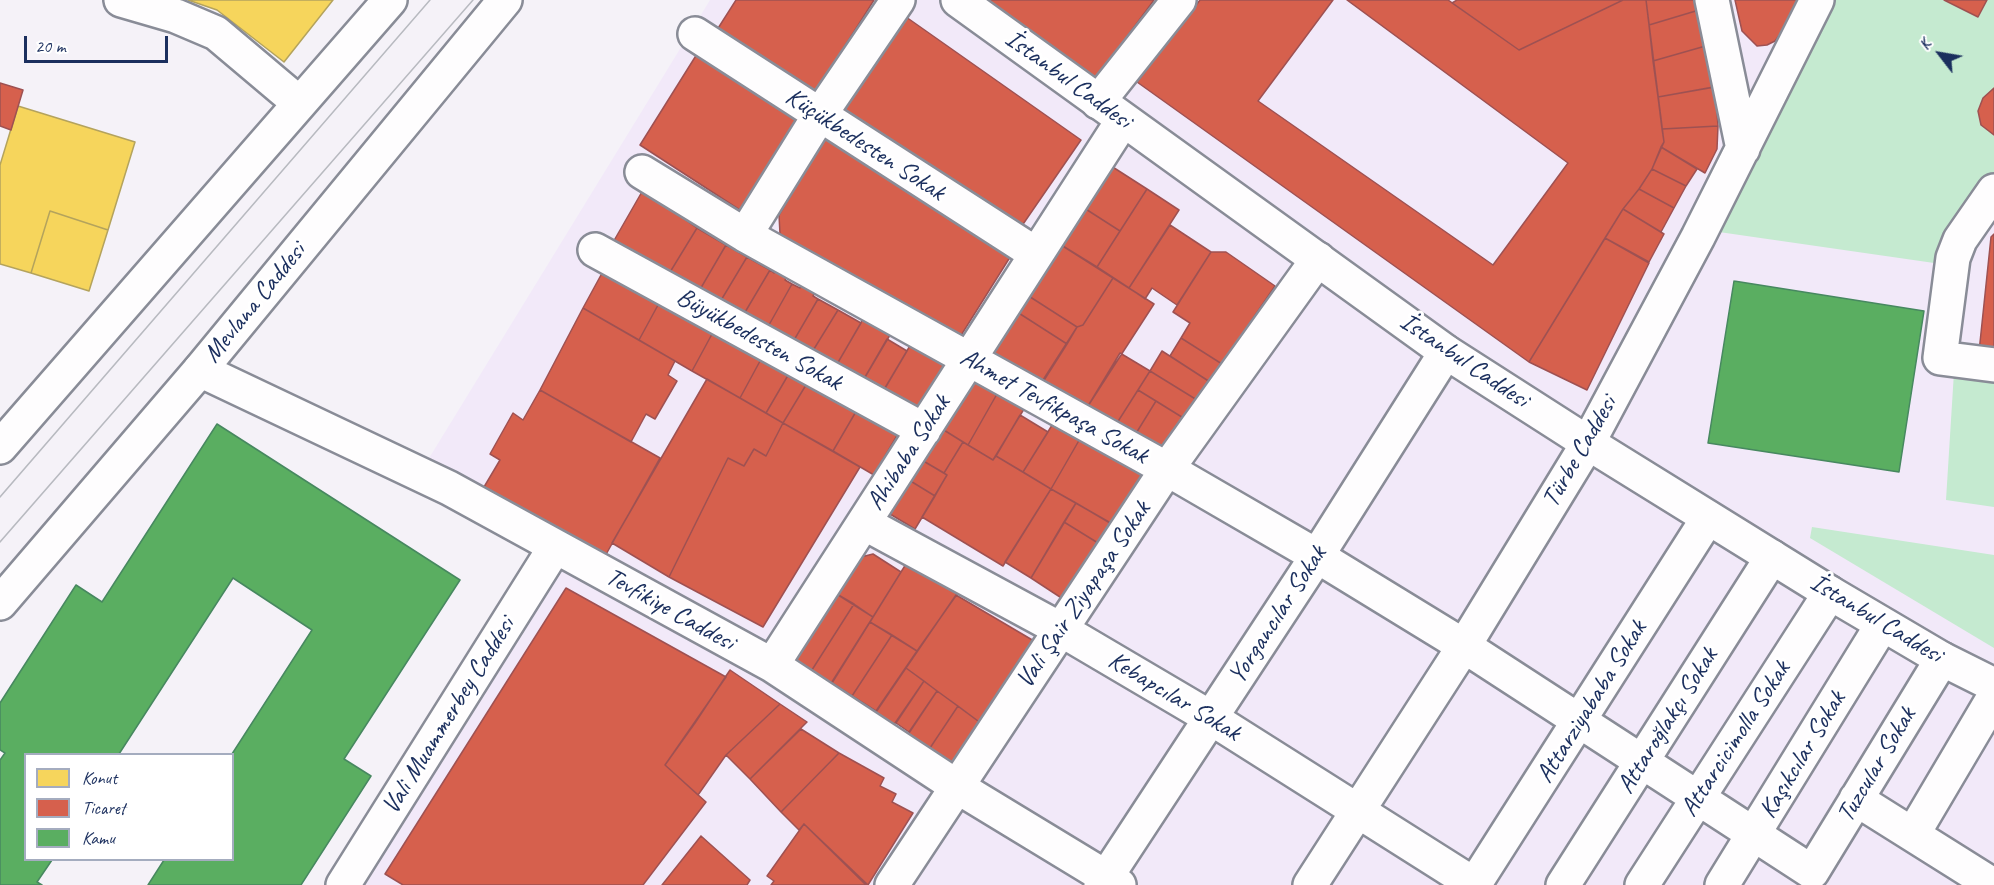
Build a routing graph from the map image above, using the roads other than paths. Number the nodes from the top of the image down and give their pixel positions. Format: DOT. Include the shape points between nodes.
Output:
graph roads {
  1 [pos="121,0"];
  2 [pos="390,0"];
  3 [pos="505,0"];
  4 [pos="898,0"];
  5 [pos="958,0"];
  6 [pos="1179,0"];
  7 [pos="1713,0"];
  8 [pos="1817,0"];
  9 [pos="695,34"];
  10 [pos="299,103"];
  11 [pos="1111,111"];
  12 [pos="819,116"];
  13 [pos="1743,149"];
  14 [pos="642,172"];
  15 [pos="1994,191"];
  16 [pos="745,236"];
  17 [pos="595,250"];
  18 [pos="1036,254"];
  19 [pos="1318,259"];
  20 [pos="1446,352"];
  21 [pos="968,361"];
  22 [pos="1994,365"];
  23 [pos="200,370"];
  24 [pos="924,430"];
  25 [pos="1588,443"];
  26 [pos="0,447"];
  27 [pos="1167,470"];
  28 [pos="1708,518"];
  29 [pos="864,523"];
  30 [pos="555,546"];
  31 [pos="1317,555"];
  32 [pos="1772,557"];
  33 [pos="1830,593"];
  34 [pos="0,603"];
  35 [pos="1882,625"];
  36 [pos="1060,629"];
  37 [pos="1464,646"];
  38 [pos="1942,659"];
  39 [pos="772,665"];
  40 [pos="1994,685"];
  41 [pos="1994,697"];
  42 [pos="1211,718"];
  43 [pos="1580,722"];
  44 [pos="1642,763"];
  45 [pos="956,786"];
  46 [pos="1698,797"];
  47 [pos="1856,799"];
  48 [pos="1359,812"];
  49 [pos="1755,834"];
  50 [pos="1913,834"];
  51 [pos="1812,872"];
  52 [pos="1109,882"];
  53 [pos="343,885"];
  54 [pos="892,885"];
  55 [pos="1310,885"];
  56 [pos="1475,885"];
  57 [pos="1563,885"];
  58 [pos="1642,885"];
  59 [pos="1722,885"];
  60 [pos="1993,885"];
  1 -- 10 [label="street" via="216,33"];
  2 -- 10 [label="street"];
  3 -- 23 [label="street, Mevlana Caddesi"];
  4 -- 12 [label="street"];
  5 -- 11 [label="street, İstanbul Caddesi"];
  6 -- 11 [label="street, Ahibaba Sokak"];
  7 -- 13 [label="street"];
  8 -- 13 [label="street, Türbe Caddesi"];
  9 -- 12 [label="street, Küçükbedesten Sokak"];
  10 -- 26 [label="street"];
  11 -- 18 [label="street, Ahibaba Sokak"];
  11 -- 19 [label="street, İstanbul Caddesi"];
  12 -- 16 [label="street"];
  12 -- 18 [label="street, Küçükbedesten Sokak"];
  13 -- 25 [label="street, Türbe Caddesi"];
  14 -- 16 [label="street, Ahmet Tevfikpaşa Sokak"];
  15 -- 22 [label="street" via="1960,240 1953,258 1940,358"];
  16 -- 21 [label="street, Ahmet Tevfikpaşa Sokak"];
  17 -- 24 [label="street, Büyükbedesten Sokak"];
  18 -- 21 [label="street, Ahibaba Sokak"];
  19 -- 20 [label="street, İstanbul Caddesi"];
  19 -- 27 [label="street, Vali Şair Ziyapaşa Sokak"];
  20 -- 25 [label="street, İstanbul Caddesi"];
  20 -- 31 [label="street, Yorgancılar Sokak"];
  21 -- 24 [label="street, Ahibaba Sokak"];
  21 -- 27 [label="street, Ahmet Tevfikpaşa Sokak"];
  23 -- 30 [label="street, Tevfikiye Caddesi" via="449,488"];
  23 -- 34 [label="street, Mevlana Caddesi"];
  24 -- 29 [label="street, Ahibaba Sokak"];
  25 -- 28 [label="street, İstanbul Caddesi"];
  25 -- 37 [label="street, Türbe Caddesi"];
  27 -- 31 [label="street, Ahmet Tevfikpaşa Sokak"];
  27 -- 36 [label="street, Vali Şair Ziyapaşa Sokak"];
  28 -- 32 [label="street, İstanbul Caddesi"];
  28 -- 43 [label="street, Attarziyababa Sokak"];
  29 -- 36 [label="street, Kebapcılar Sokak"];
  29 -- 39 [label="street, Ahibaba Sokak"];
  30 -- 39 [label="street, Tevfikiye Caddesi"];
  30 -- 53 [label="street, Vali Muammerbey Caddesi"];
  31 -- 37 [label="street, Ahmet Tevfikpaşa Sokak"];
  31 -- 42 [label="street, Yorgancılar Sokak"];
  32 -- 33 [label="street, İstanbul Caddesi"];
  32 -- 44 [label="street, Attaroğlakçı Sokak"];
  33 -- 35 [label="street, İstanbul Caddesi"];
  33 -- 46 [label="street, Attarcicimolla Sokak"];
  35 -- 38 [label="street, İstanbul Caddesi"];
  35 -- 49 [label="street, Kaşıkcılar Sokak"];
  36 -- 42 [label="street, Kebapcılar Sokak"];
  36 -- 45 [label="street, Vali Şair Ziyapaşa Sokak"];
  37 -- 43 [label="street, Ahmet Tevfikpaşa Sokak"];
  37 -- 48 [label="street, Türbe Caddesi"];
  38 -- 40 [label="street, İstanbul Caddesi"];
  38 -- 47 [label="street, Tuzcular Sokak"];
  39 -- 45 [label="street, Tevfikiye Caddesi"];
  41 -- 50 [label="street"];
  42 -- 48 [label="street, Kebapcılar Sokak"];
  42 -- 52 [label="street, Yorgancılar Sokak"];
  43 -- 44 [label="street, Ahmet Tevfikpaşa Sokak"];
  43 -- 56 [label="street, Attarziyababa Sokak"];
  44 -- 46 [label="street, Ahmet Tevfikpaşa Sokak"];
  44 -- 57 [label="street, Attaroğlakçı Sokak"];
  45 -- 52 [label="street, Tevfikiye Caddesi"];
  45 -- 54 [label="street, Vali Şair Ziyapaşa Sokak"];
  46 -- 49 [label="street, Ahmet Tevfikpaşa Sokak"];
  46 -- 58 [label="street, Attarcicimolla Sokak"];
  47 -- 50 [label="street"];
  47 -- 51 [label="street, Tuzcular Sokak"];
  48 -- 55 [label="street, Türbe Caddesi"];
  48 -- 56 [label="street, Kebapcılar Sokak"];
  49 -- 51 [label="street, Ahmet Tevfikpaşa Sokak"];
  49 -- 59 [label="street, Kaşıkcılar Sokak"];
  50 -- 60 [label="street"];
}
